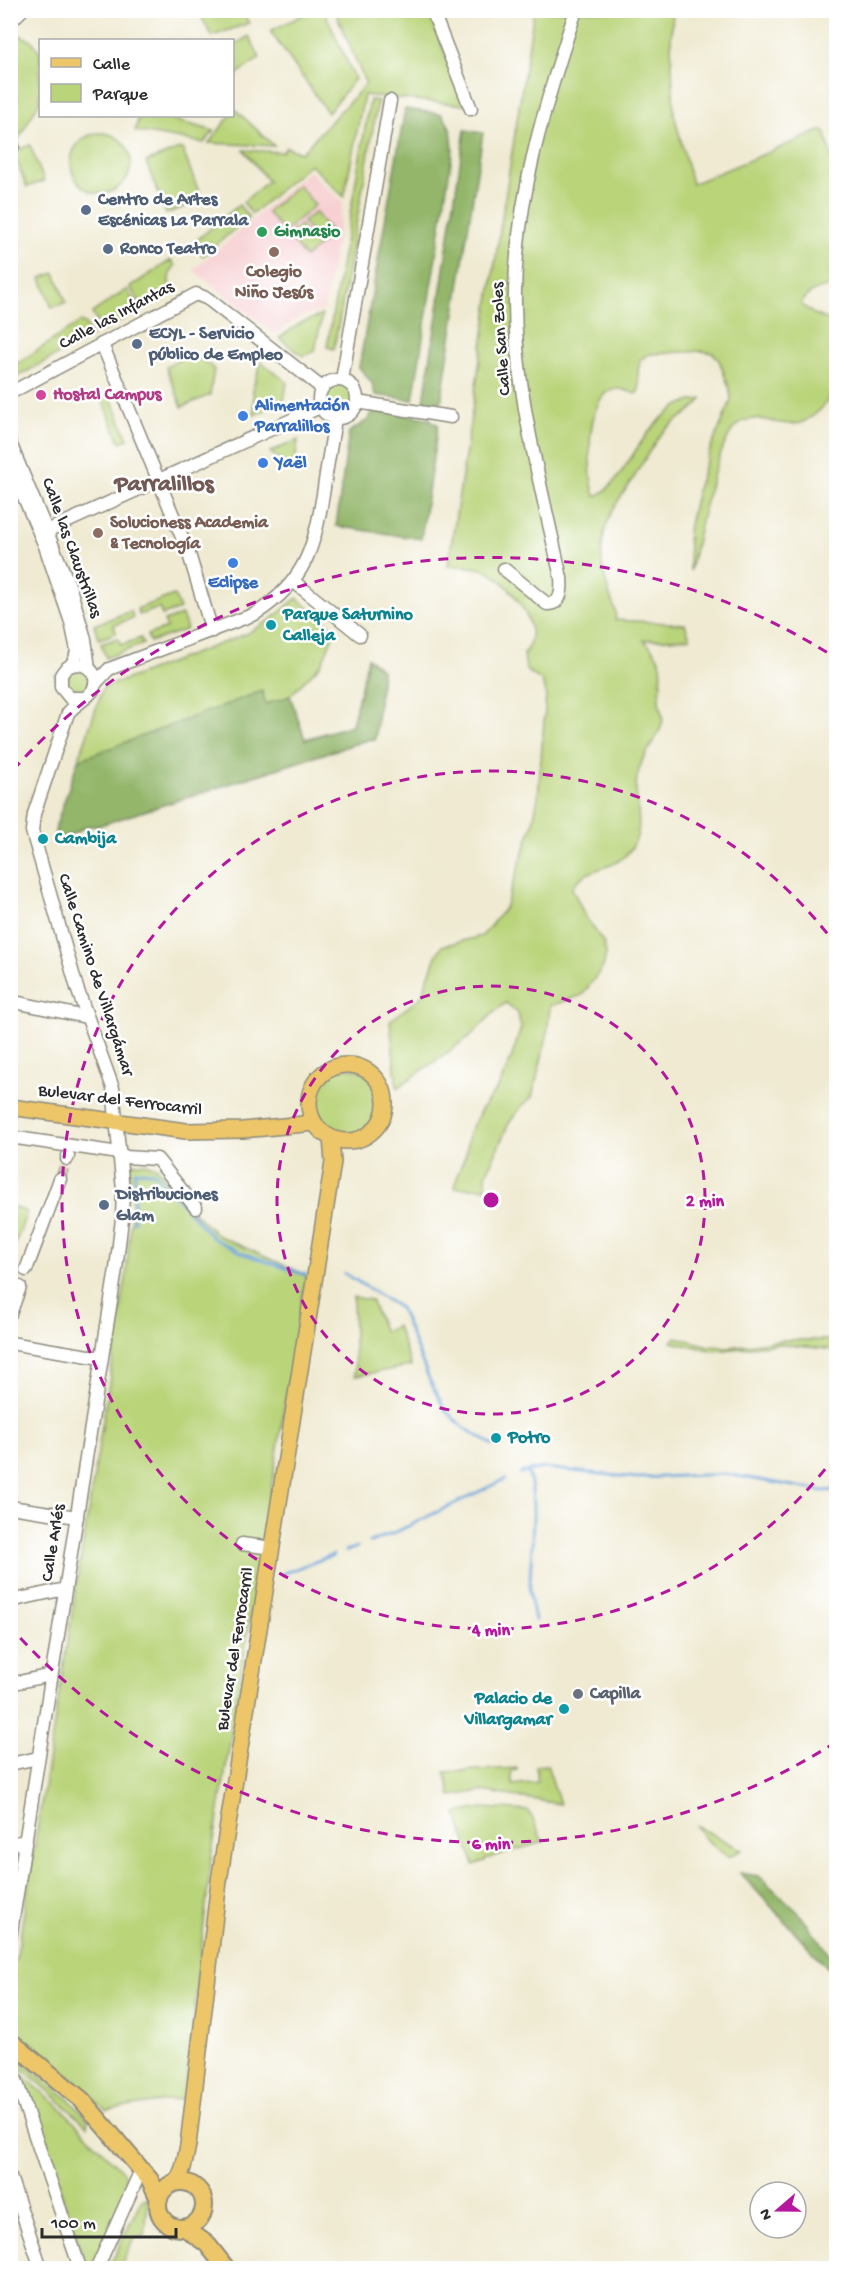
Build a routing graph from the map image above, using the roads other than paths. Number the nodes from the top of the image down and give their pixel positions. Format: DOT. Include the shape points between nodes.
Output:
graph roads {
  1 [pos="22,10"];
  2 [pos="432,10"];
  3 [pos="576,10"];
  4 [pos="10,22"];
  5 [pos="390,101"];
  6 [pos="471,109"];
  7 [pos="102,344"];
  8 [pos="342,380"];
  9 [pos="322,388"];
  10 [pos="10,393"];
  11 [pos="357,402"];
  12 [pos="320,407"];
  13 [pos="451,417"];
  14 [pos="334,418"];
  15 [pos="10,443"];
  16 [pos="10,465"];
  17 [pos="158,480"];
  18 [pos="44,532"];
  19 [pos="504,569"];
  20 [pos="293,581"];
  21 [pos="212,631"];
  22 [pos="360,635"];
  23 [pos="71,665"];
  24 [pos="90,669"];
  25 [pos="109,669"];
  26 [pos="95,684"];
  27 [pos="66,695"];
  28 [pos="83,698"];
  29 [pos="68,713"];
  30 [pos="10,1001"];
  31 [pos="86,1017"];
  32 [pos="10,1107"];
  33 [pos="312,1119"];
  34 [pos="117,1123"];
  35 [pos="10,1137"];
  36 [pos="338,1140"];
  37 [pos="119,1153"];
  38 [pos="60,1179"];
  39 [pos="196,1208"];
  40 [pos="26,1270"];
  41 [pos="20,1287"];
  42 [pos="10,1314"];
  43 [pos="10,1343"];
  44 [pos="101,1358"];
  45 [pos="10,1507"];
  46 [pos="77,1517"];
  47 [pos="242,1544"];
  48 [pos="272,1548"];
  49 [pos="65,1589"];
  50 [pos="10,1601"];
  51 [pos="51,1675"];
  52 [pos="10,1683"];
  53 [pos="38,1758"];
  54 [pos="10,1764"];
  55 [pos="26,1841"];
  56 [pos="10,1844"];
  57 [pos="13,1912"];
  58 [pos="10,1938"];
  59 [pos="10,2041"];
  60 [pos="15,2086"];
  61 [pos="146,2175"];
  62 [pos="10,2177"];
  63 [pos="173,2188"];
  64 [pos="192,2223"];
  65 [pos="41,2268"];
  66 [pos="80,2268"];
  67 [pos="97,2268"];
  68 [pos="226,2268"];
  1 -- 4 [label="street"];
  2 -- 6 [label="street"];
  3 -- 19 [label="street, Calle San Zoles" via="532,159 520,228 515,291 523,390 561,594 556,602 547,604"];
  5 -- 8 [label="street"];
  7 -- 9 [label="street, Calle las Infantas" via="201,294"];
  7 -- 10 [label="street, Calle las Infantas"];
  7 -- 17 [label="street"];
  8 -- 9 [label="street" via="331,381"];
  8 -- 11 [label="street" via="353,387"];
  9 -- 12 [label="street"];
  11 -- 13 [label="street"];
  11 -- 14 [label="street" via="350,415"];
  12 -- 14 [label="street"];
  12 -- 17 [label="street"];
  14 -- 20 [label="street" via="317,530 306,561"];
  15 -- 18 [label="street, Calle las Claustrillas"];
  16 -- 18 [label="street, Calle las Claustrillas"];
  17 -- 18 [label="street"];
  17 -- 21 [label="street" via="189,554"];
  18 -- 23 [label="street, Calle las Claustrillas" via="76,641 77,653"];
  18 -- 24 [label="street, Calle las Claustrillas" via="77,610"];
  20 -- 21 [label="street" via="255,614"];
  20 -- 22 [label="street"];
  21 -- 25 [label="street"];
  23 -- 24 [label="street" via="81,664"];
  23 -- 27 [label="street" via="60,678"];
  24 -- 25 [label="street"];
  24 -- 26 [label="street"];
  25 -- 26 [label="street"];
  26 -- 28 [label="street"];
  27 -- 28 [label="street"];
  27 -- 29 [label="street, Calle Camino de Villargámar"];
  28 -- 29 [label="street, Calle Camino de Villargámar"];
  29 -- 31 [label="street, Calle Camino de Villargámar" via="32,831"];
  30 -- 31 [label="street"];
  31 -- 34 [label="street, Calle Camino de Villargámar" via="111,1080"];
  32 -- 34 [label="main road, Bulevar del Ferrocarril"];
  33 -- 34 [label="main road, Bulevar del Ferrocarril" via="243,1130 199,1131"];
  33 -- 36 [label="main road" via="319,1129"];
  33 -- 36 [label="main road" via="309,1104 314,1084 329,1069 351,1065 372,1074 384,1094 382,1118 367,1136"];
  34 -- 37 [label="street, Calle Camino de Villargámar"];
  35 -- 37 [label="street"];
  36 -- 48 [label="main road, Bulevar del Ferrocarril"];
  37 -- 39 [label="street" via="126,1158 157,1159"];
  37 -- 44 [label="street, Calle Arlés" via="122,1219"];
  38 -- 40 [label="street"];
  41 -- 42 [label="street"];
  43 -- 44 [label="street"];
  44 -- 46 [label="street, Calle Arlés"];
  45 -- 46 [label="street"];
  46 -- 49 [label="street, Calle Arlés"];
  47 -- 48 [label="street"];
  48 -- 63 [label="main road, Bulevar del Ferrocarril" via="219,1881 188,2145"];
  49 -- 50 [label="street"];
  49 -- 51 [label="street, Calle Arlés"];
  51 -- 52 [label="street"];
  51 -- 53 [label="street, Calle Arlés"];
  53 -- 54 [label="street"];
  53 -- 55 [label="street, Calle Arlés"];
  55 -- 56 [label="street"];
  55 -- 57 [label="street, Calle Arlés"];
  57 -- 58 [label="street, Calle Arlés"];
  59 -- 61 [label="highway" via="82,2100"];
  60 -- 66 [label="street"];
  61 -- 63 [label="highway"];
  61 -- 67 [label="street"];
  62 -- 65 [label="street"];
  63 -- 64 [label="highway" via="201,2193 204,2207"];
  63 -- 64 [label="highway" via="159,2207 164,2221 178,2228"];
  64 -- 68 [label="highway"];
}
